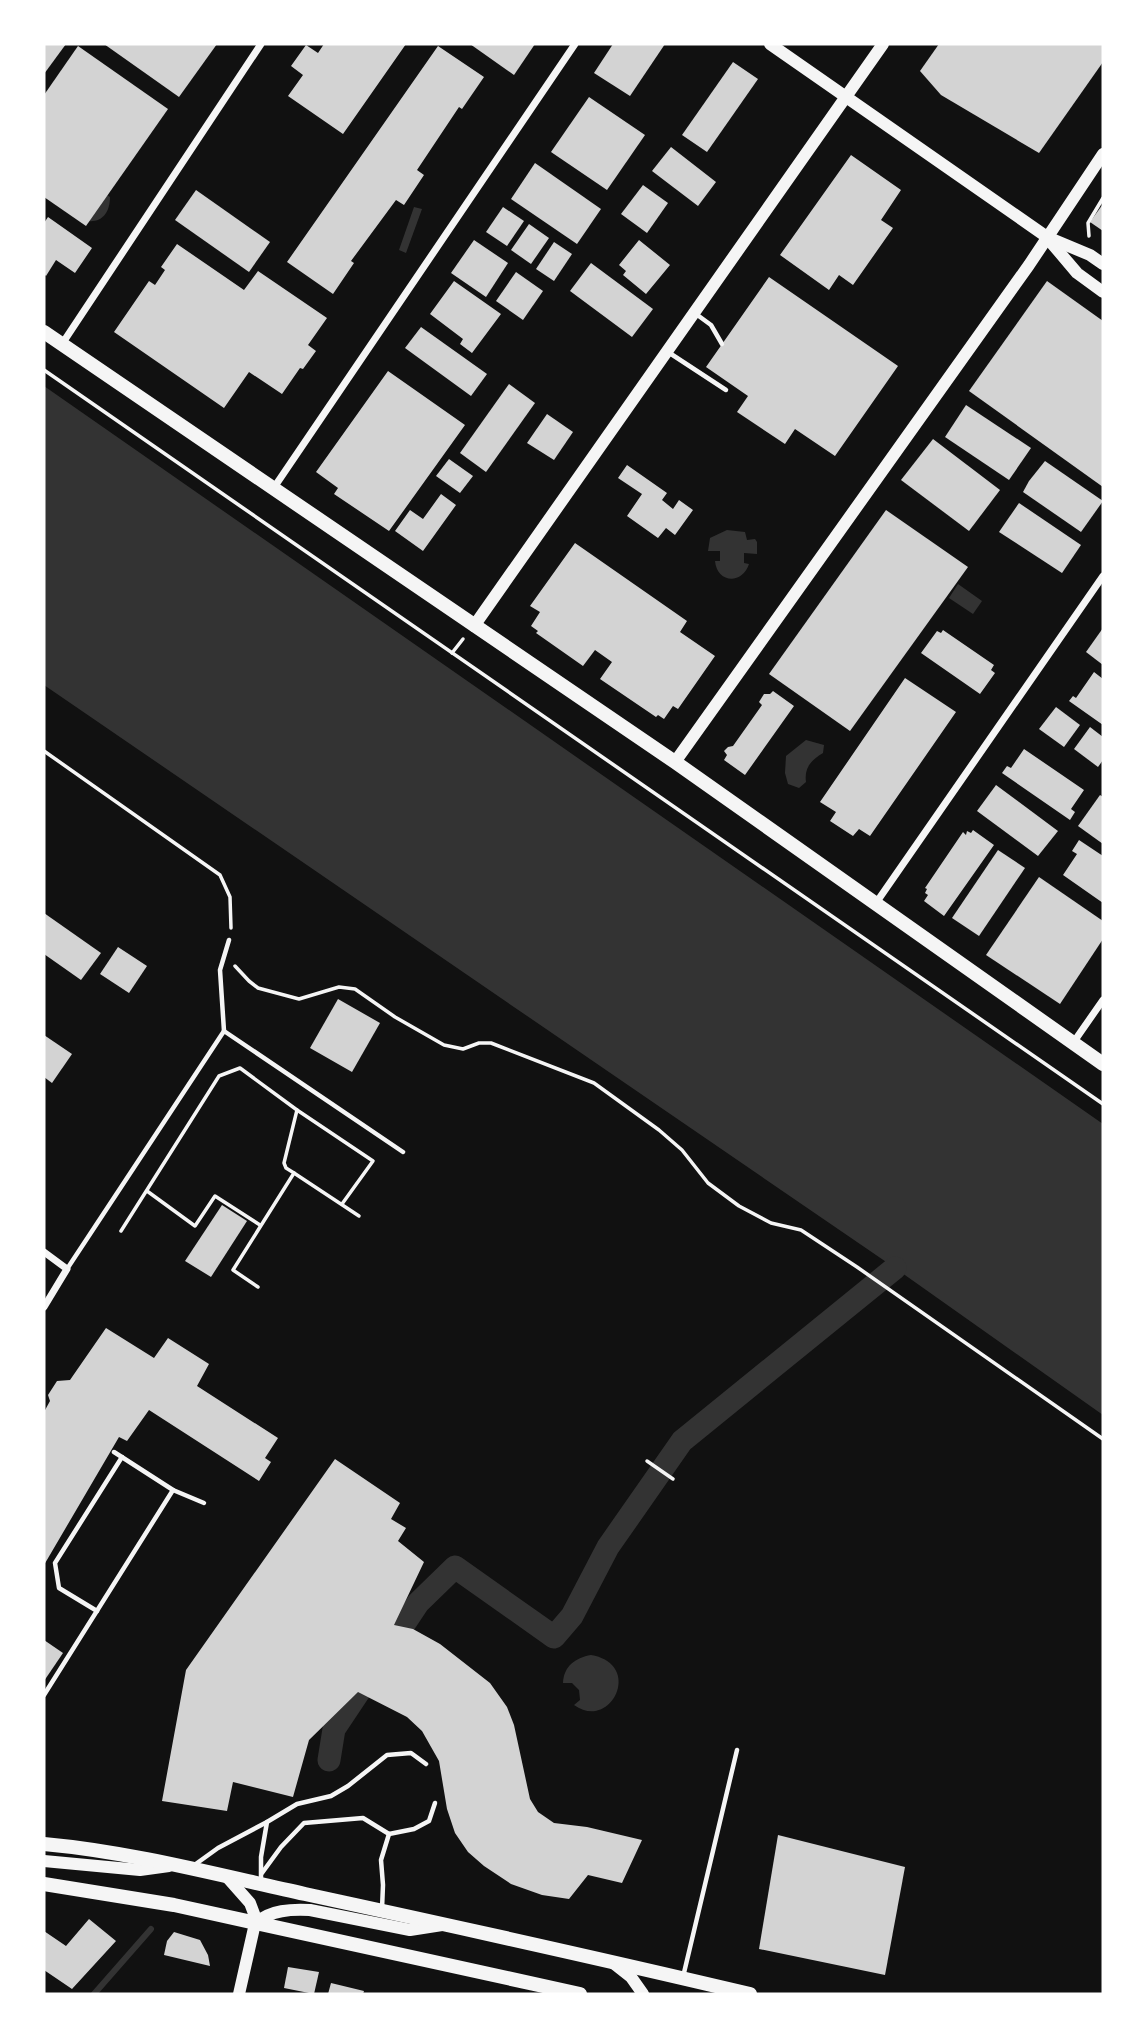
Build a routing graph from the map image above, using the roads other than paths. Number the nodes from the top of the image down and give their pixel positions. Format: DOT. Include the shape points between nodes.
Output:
graph roads {
  1 [pos="261,44"];
  2 [pos="575,44"];
  3 [pos="770,44"];
  4 [pos="883,44"];
  5 [pos="847,97"];
  6 [pos="1103,154"];
  7 [pos="1046,237"];
  8 [pos="1103,264"];
  9 [pos="1103,292"];
  10 [pos="696,313"];
  11 [pos="44,332"];
  12 [pos="62,344"];
  13 [pos="722,344"];
  14 [pos="667,352"];
  15 [pos="726,390"];
  16 [pos="272,489"];
  17 [pos="1103,576"];
  18 [pos="474,626"];
  19 [pos="675,762"];
  20 [pos="875,904"];
  21 [pos="229,940"];
  22 [pos="1103,1000"];
  23 [pos="225,1031"];
  24 [pos="1073,1043"];
  25 [pos="1103,1064"];
  26 [pos="403,1152"];
  27 [pos="44,1252"];
  28 [pos="67,1269"];
  29 [pos="44,1307"];
  30 [pos="114,1452"];
  31 [pos="122,1457"];
  32 [pos="173,1490"];
  33 [pos="204,1503"];
  34 [pos="97,1611"];
  35 [pos="44,1695"];
  36 [pos="737,1750"];
  37 [pos="426,1764"];
  38 [pos="435,1802"];
  39 [pos="267,1822"];
  40 [pos="389,1834"];
  41 [pos="44,1844"];
  42 [pos="44,1861"];
  43 [pos="172,1865"];
  44 [pos="190,1869"];
  45 [pos="227,1877"];
  46 [pos="261,1879"];
  47 [pos="44,1884"];
  48 [pos="382,1910"];
  49 [pos="256,1923"];
  50 [pos="446,1924"];
  51 [pos="611,1962"];
  52 [pos="683,1978"];
  53 [pos="239,1994"];
  54 [pos="580,1994"];
  55 [pos="643,1994"];
  56 [pos="750,1994"];
  1 -- 12 [label="street"];
  2 -- 16 [label="street"];
  3 -- 5 [label="street"];
  4 -- 5 [label="street"];
  5 -- 7 [label="street"];
  5 -- 10 [label="street"];
  6 -- 7 [label="street"];
  7 -- 8 [label="street"];
  7 -- 9 [label="street" via="1077,273"];
  7 -- 19 [label="street"];
  10 -- 13 [label="lane" via="711,325"];
  10 -- 14 [label="street"];
  11 -- 12 [label="main road"];
  12 -- 16 [label="main road"];
  14 -- 15 [label="lane"];
  14 -- 18 [label="street"];
  16 -- 18 [label="main road"];
  17 -- 20 [label="street"];
  18 -- 19 [label="main road"];
  19 -- 20 [label="main road"];
  20 -- 24 [label="main road"];
  21 -- 23 [label="lane" via="220,970"];
  22 -- 24 [label="street"];
  23 -- 26 [label="lane"];
  23 -- 28 [label="lane"];
  24 -- 25 [label="main road"];
  27 -- 28 [label="street"];
  28 -- 29 [label="street"];
  30 -- 31 [label="lane"];
  31 -- 32 [label="lane"];
  31 -- 34 [label="lane" via="55,1563 59,1588"];
  32 -- 33 [label="lane"];
  32 -- 34 [label="lane"];
  34 -- 35 [label="lane"];
  36 -- 52 [label="lane"];
  37 -- 39 [label="lane" via="411,1753 387,1755 331,1796 297,1804"];
  38 -- 40 [label="lane" via="429,1821"];
  39 -- 44 [label="lane"];
  39 -- 46 [label="lane"];
  40 -- 46 [label="lane" via="363,1818 304,1824 281,1847"];
  40 -- 48 [label="lane" via="381,1860"];
  41 -- 43 [label="main road"];
  42 -- 43 [label="street" via="140,1870"];
  43 -- 44 [label="main road"];
  44 -- 45 [label="main road"];
  45 -- 46 [label="main road"];
  45 -- 49 [label="street" via="250,1903"];
  46 -- 48 [label="main road"];
  47 -- 49 [label="main road"];
  48 -- 50 [label="main road"];
  49 -- 50 [label="street" via="264,1916 299,1909 410,1930"];
  49 -- 53 [label="street"];
  49 -- 54 [label="main road"];
  50 -- 51 [label="main road"];
  51 -- 52 [label="main road"];
  51 -- 55 [label="street" via="631,1977"];
  52 -- 56 [label="main road"];
}
